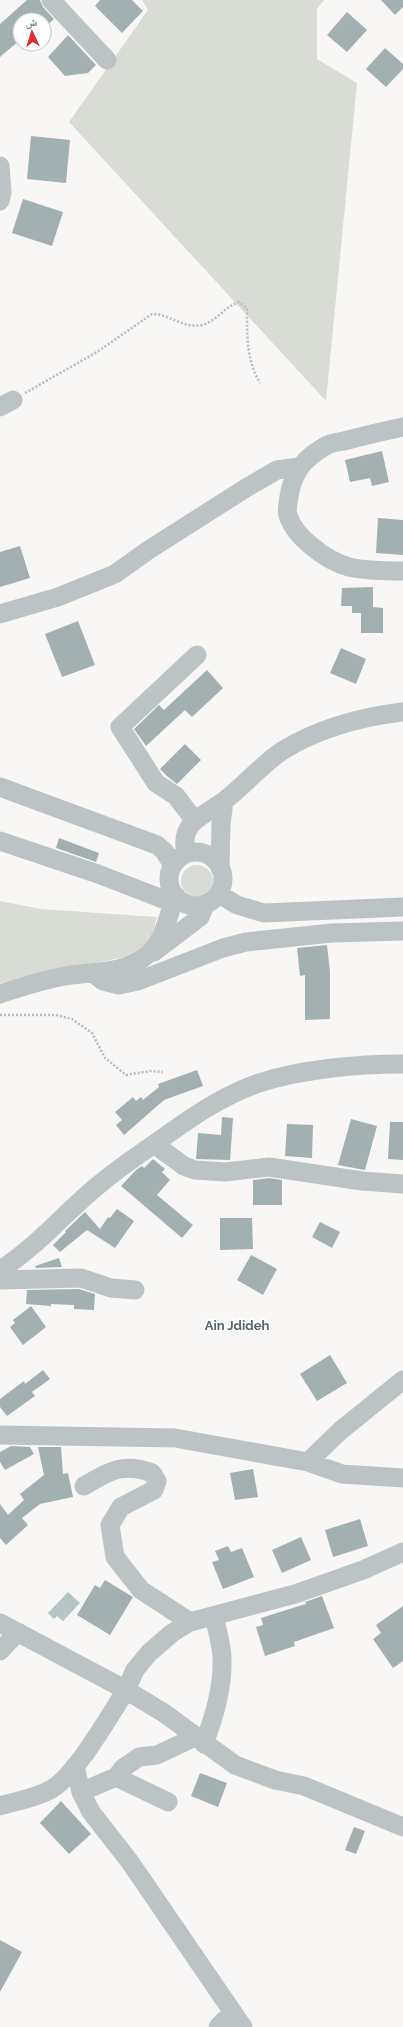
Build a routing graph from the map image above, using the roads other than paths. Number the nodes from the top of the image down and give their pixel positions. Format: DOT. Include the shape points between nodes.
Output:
graph roads {
  1 [pos="51,0"];
  2 [pos="107,60"];
  3 [pos="0,166"];
  4 [pos="0,201"];
  5 [pos="403,427"];
  6 [pos="299,467"];
  7 [pos="403,571"];
  8 [pos="0,614"];
  9 [pos="197,655"];
  10 [pos="403,712"];
  11 [pos="0,787"];
  12 [pos="224,801"];
  13 [pos="195,821"];
  14 [pos="0,841"];
  15 [pos="179,860"];
  16 [pos="220,868"];
  17 [pos="212,899"];
  18 [pos="175,900"];
  19 [pos="403,907"];
  20 [pos="403,931"];
  21 [pos="146,958"];
  22 [pos="94,974"];
  23 [pos="0,994"];
  24 [pos="403,1064"];
  25 [pos="154,1144"];
  26 [pos="403,1184"];
  27 [pos="0,1270"];
  28 [pos="0,1280"];
  29 [pos="135,1290"];
  30 [pos="403,1380"];
  31 [pos="0,1435"];
  32 [pos="308,1462"];
  33 [pos="403,1478"];
  34 [pos="84,1486"];
  35 [pos="403,1552"];
  36 [pos="214,1616"];
  37 [pos="190,1622"];
  38 [pos="0,1623"];
  39 [pos="18,1632"];
  40 [pos="0,1651"];
  41 [pos="126,1690"];
  42 [pos="200,1740"];
  43 [pos="75,1766"];
  44 [pos="116,1777"];
  45 [pos="81,1792"];
  46 [pos="168,1802"];
  47 [pos="0,1806"];
  48 [pos="403,1827"];
  49 [pos="238,2020"];
  50 [pos="218,2027"];
  1 -- 2 [label="street"];
  3 -- 4 [label="street"];
  5 -- 6 [label="street" via="325,445"];
  6 -- 7 [label="street" via="289,497 288,515 296,529 314,549 348,566 366,570"];
  6 -- 8 [label="street" via="277,470 246,488 115,574 58,598"];
  9 -- 13 [label="street" via="120,727 156,783 176,796"];
  10 -- 12 [label="street" via="346,722 310,736 281,752"];
  11 -- 15 [label="street" via="157,845"];
  12 -- 13 [label="street"];
  12 -- 16 [label="street"];
  13 -- 15 [label="street" via="184,837"];
  14 -- 18 [label="street"];
  15 -- 16 [label="street" via="202,853 210,856"];
  15 -- 18 [label="street" via="170,872 169,885"];
  16 -- 17 [label="street" via="222,885"];
  17 -- 18 [label="street" via="196,907"];
  17 -- 19 [label="street" via="264,913"];
  17 -- 21 [label="street" via="200,918"];
  18 -- 21 [label="street" via="157,945"];
  20 -- 22 [label="street" via="332,933 246,942 223,948 138,981 119,985 103,981"];
  21 -- 22 [label="street" via="133,965"];
  22 -- 23 [label="street" via="66,976"];
  24 -- 25 [label="street" via="375,1064 311,1072 259,1083 216,1101"];
  25 -- 26 [label="street" via="184,1166 195,1170 226,1172 270,1167 362,1181"];
  25 -- 27 [label="street" via="99,1184 24,1254"];
  28 -- 29 [label="street" via="81,1278 111,1288"];
  30 -- 32 [label="street" via="340,1431"];
  31 -- 32 [label="street" via="175,1438"];
  32 -- 33 [label="street" via="342,1474"];
  34 -- 37 [label="street" via="120,1468 138,1468 152,1473 157,1481 154,1490 121,1507 110,1526 115,1557 141,1590"];
  35 -- 36 [label="street" via="295,1594"];
  36 -- 37 [label="street"];
  36 -- 42 [label="street" via="222,1670 218,1697"];
  37 -- 41 [label="street" via="172,1633 149,1653 135,1670"];
  38 -- 39 [label="street"];
  39 -- 40 [label="street"];
  39 -- 41 [label="street"];
  41 -- 42 [label="street" via="164,1713"];
  41 -- 43 [label="street"];
  42 -- 44 [label="street" via="157,1755 139,1757"];
  42 -- 48 [label="street" via="235,1766 275,1780 304,1786"];
  43 -- 45 [label="street"];
  43 -- 47 [label="street" via="50,1791"];
  44 -- 45 [label="street"];
  44 -- 46 [label="street"];
  45 -- 49 [label="street" via="91,1812 130,1862"];
  49 -- 50 [label="street"];
}
